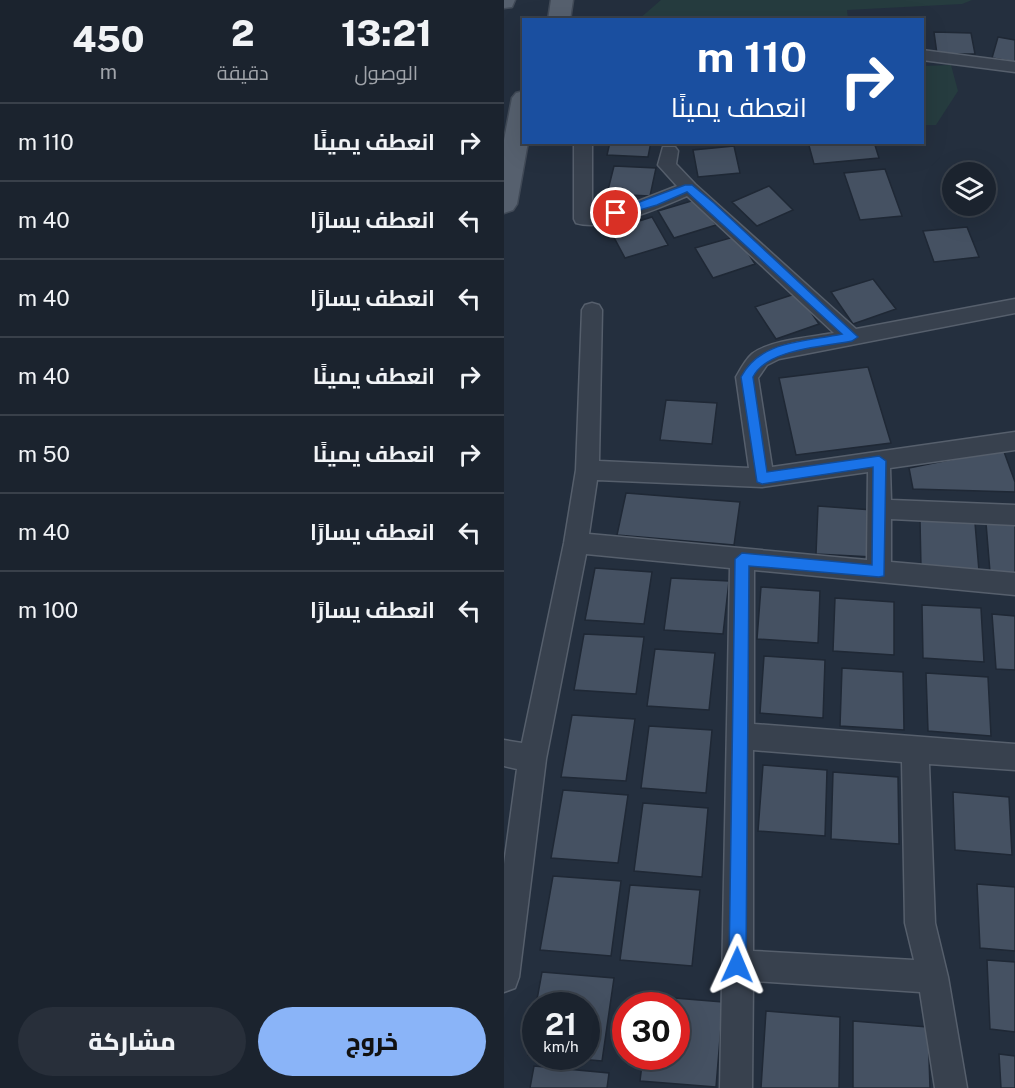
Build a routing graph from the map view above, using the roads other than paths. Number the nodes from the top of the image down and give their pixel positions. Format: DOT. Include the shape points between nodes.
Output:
graph roads {
  1 [pos="562,0"];
  2 [pos="559,18"];
  3 [pos="924,55"];
  4 [pos="1015,67"];
  5 [pos="522,104"];
  6 [pos="583,144"];
  7 [pos="669,151"];
  8 [pos="688,188"];
  9 [pos="504,204"];
  10 [pos="1015,306"];
  11 [pos="592,310"];
  12 [pos="852,337"];
  13 [pos="1015,441"];
  14 [pos="879,461"];
  15 [pos="587,470"];
  16 [pos="762,478"];
  17 [pos="879,509"];
  18 [pos="1015,515"];
  19 [pos="576,543"];
  20 [pos="742,559"];
  21 [pos="879,571"];
  22 [pos="1015,584"];
  23 [pos="740,736"];
  24 [pos="915,750"];
  25 [pos="504,753"];
  26 [pos="1015,758"];
  27 [pos="532,759"];
  28 [pos="737,965"];
  29 [pos="504,977"];
  30 [pos="933,977"];
  31 [pos="736,1088"];
  32 [pos="951,1088"];
  1 -- 2 [label="main road"];
  3 -- 4 [label="street"];
  5 -- 9 [label="main road"];
  6 -- 8 [label="street" via="584,219 653,203"];
  7 -- 8 [label="street" via="667,165"];
  8 -- 12 [label="street"];
  10 -- 12 [label="street"];
  11 -- 15 [label="street"];
  12 -- 16 [label="street" via="775,352 752,367 747,377"];
  13 -- 14 [label="street"];
  14 -- 16 [label="street"];
  14 -- 17 [label="street"];
  15 -- 16 [label="street"];
  15 -- 19 [label="street"];
  17 -- 18 [label="street"];
  17 -- 21 [label="street"];
  19 -- 20 [label="street"];
  19 -- 27 [label="street"];
  20 -- 21 [label="street"];
  20 -- 23 [label="street"];
  21 -- 22 [label="street"];
  23 -- 24 [label="street"];
  23 -- 28 [label="street"];
  24 -- 26 [label="street"];
  24 -- 30 [label="street" via="920,923"];
  25 -- 27 [label="street"];
  27 -- 29 [label="street"];
  28 -- 30 [label="street"];
  28 -- 31 [label="street"];
  30 -- 32 [label="street"];
}
